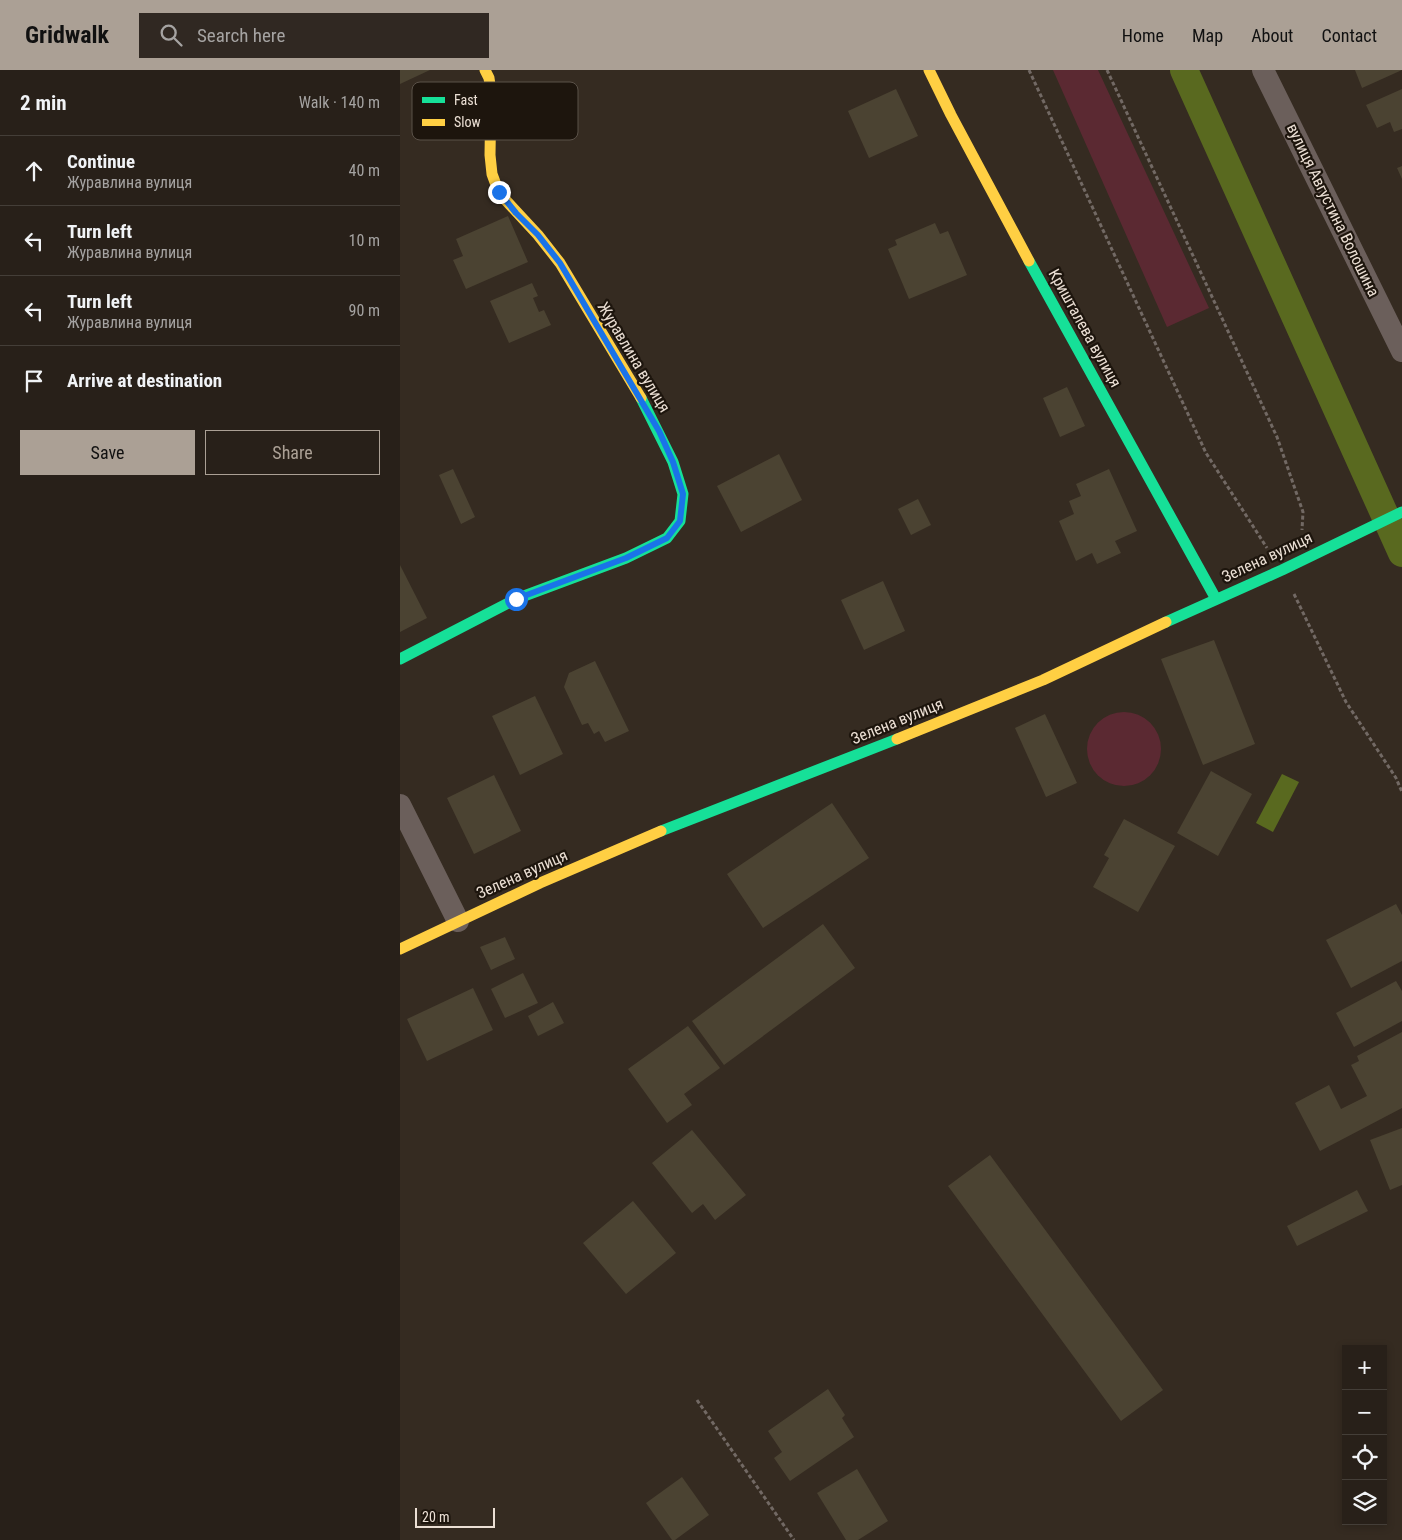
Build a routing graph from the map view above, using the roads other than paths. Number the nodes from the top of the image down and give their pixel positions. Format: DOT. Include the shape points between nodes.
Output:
graph roads {
  1 [pos="485,70"];
  2 [pos="930,70"];
  3 [pos="1263,70"];
  4 [pos="490,82"];
  5 [pos="491,140"];
  6 [pos="1402,351"];
  7 [pos="1402,512"];
  8 [pos="1216,599"];
  9 [pos="400,659"];
  10 [pos="400,805"];
  11 [pos="458,921"];
  12 [pos="400,949"];
  1 -- 4 [label="street, Журавлина вулиця"];
  2 -- 8 [label="street, Кришталева вулиця" via="1028,259"];
  3 -- 6 [label="street, вулиця Августина Волошина"];
  5 -- 9 [label="street, Журавлина вулиця" via="492,174 499,192 560,263 647,408 673,462 683,494 680,521 667,538 659,542 626,558 516,599"];
  7 -- 8 [label="street, Зелена вулиця"];
  8 -- 11 [label="street, Зелена вулиця" via="1043,680 661,831"];
  10 -- 11 [label="street"];
  11 -- 12 [label="street, Зелена вулиця"];
}
